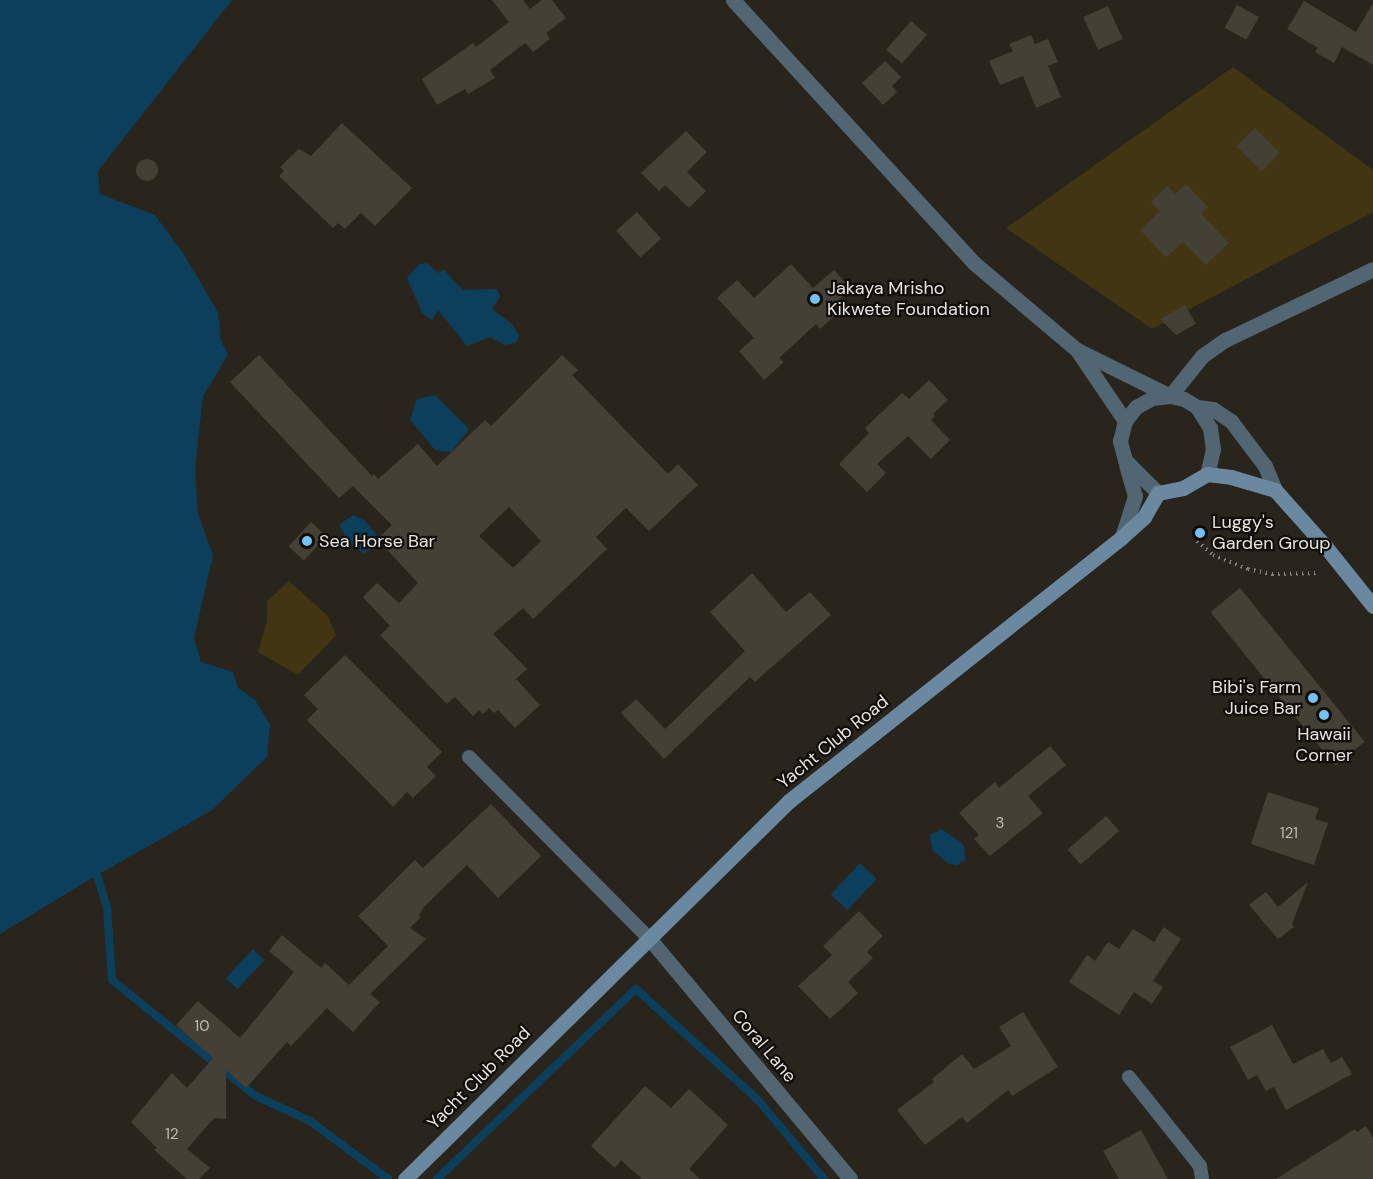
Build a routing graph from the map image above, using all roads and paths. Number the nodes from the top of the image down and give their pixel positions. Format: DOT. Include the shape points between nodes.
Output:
graph roads {
  1 [pos="734,0"];
  2 [pos="1373,269"];
  3 [pos="1077,350"];
  4 [pos="1170,396"];
  5 [pos="1197,407"];
  6 [pos="1125,421"];
  7 [pos="1125,460"];
  8 [pos="1207,474"];
  9 [pos="1275,490"];
  10 [pos="1158,493"];
  11 [pos="1122,537"];
  12 [pos="1197,541"];
  13 [pos="1345,571"];
  14 [pos="1373,606"];
  15 [pos="469,757"];
  16 [pos="648,937"];
  17 [pos="1129,1077"];
  18 [pos="405,1179"];
  19 [pos="850,1179"];
  20 [pos="1202,1179"];
  1 -- 3 [label="street" via="975,263"];
  2 -- 4 [label="street" via="1225,340 1202,356"];
  3 -- 4 [label="street"];
  3 -- 6 [label="street"];
  4 -- 5 [label="street"];
  4 -- 6 [label="street" via="1152,398 1136,407"];
  5 -- 8 [label="street" via="1210,428 1213,450"];
  5 -- 9 [label="street" via="1213,410 1231,421 1265,465"];
  6 -- 7 [label="street" via="1120,441"];
  7 -- 10 [label="street"];
  7 -- 11 [label="street" via="1135,496"];
  8 -- 9 [label="street"];
  8 -- 10 [label="street" via="1183,488"];
  9 -- 13 [label="street"];
  10 -- 11 [label="street, Yacht Club Road" via="1144,517"];
  11 -- 16 [label="street, Yacht Club Road" via="789,801"];
  12 -- 13 [label="path" via="1226,561 1272,574"];
  13 -- 14 [label="street"];
  15 -- 16 [label="lane"];
  16 -- 18 [label="street, Yacht Club Road"];
  16 -- 19 [label="street, Coral Lane"];
  17 -- 20 [label="lane" via="1200,1166"];
}
